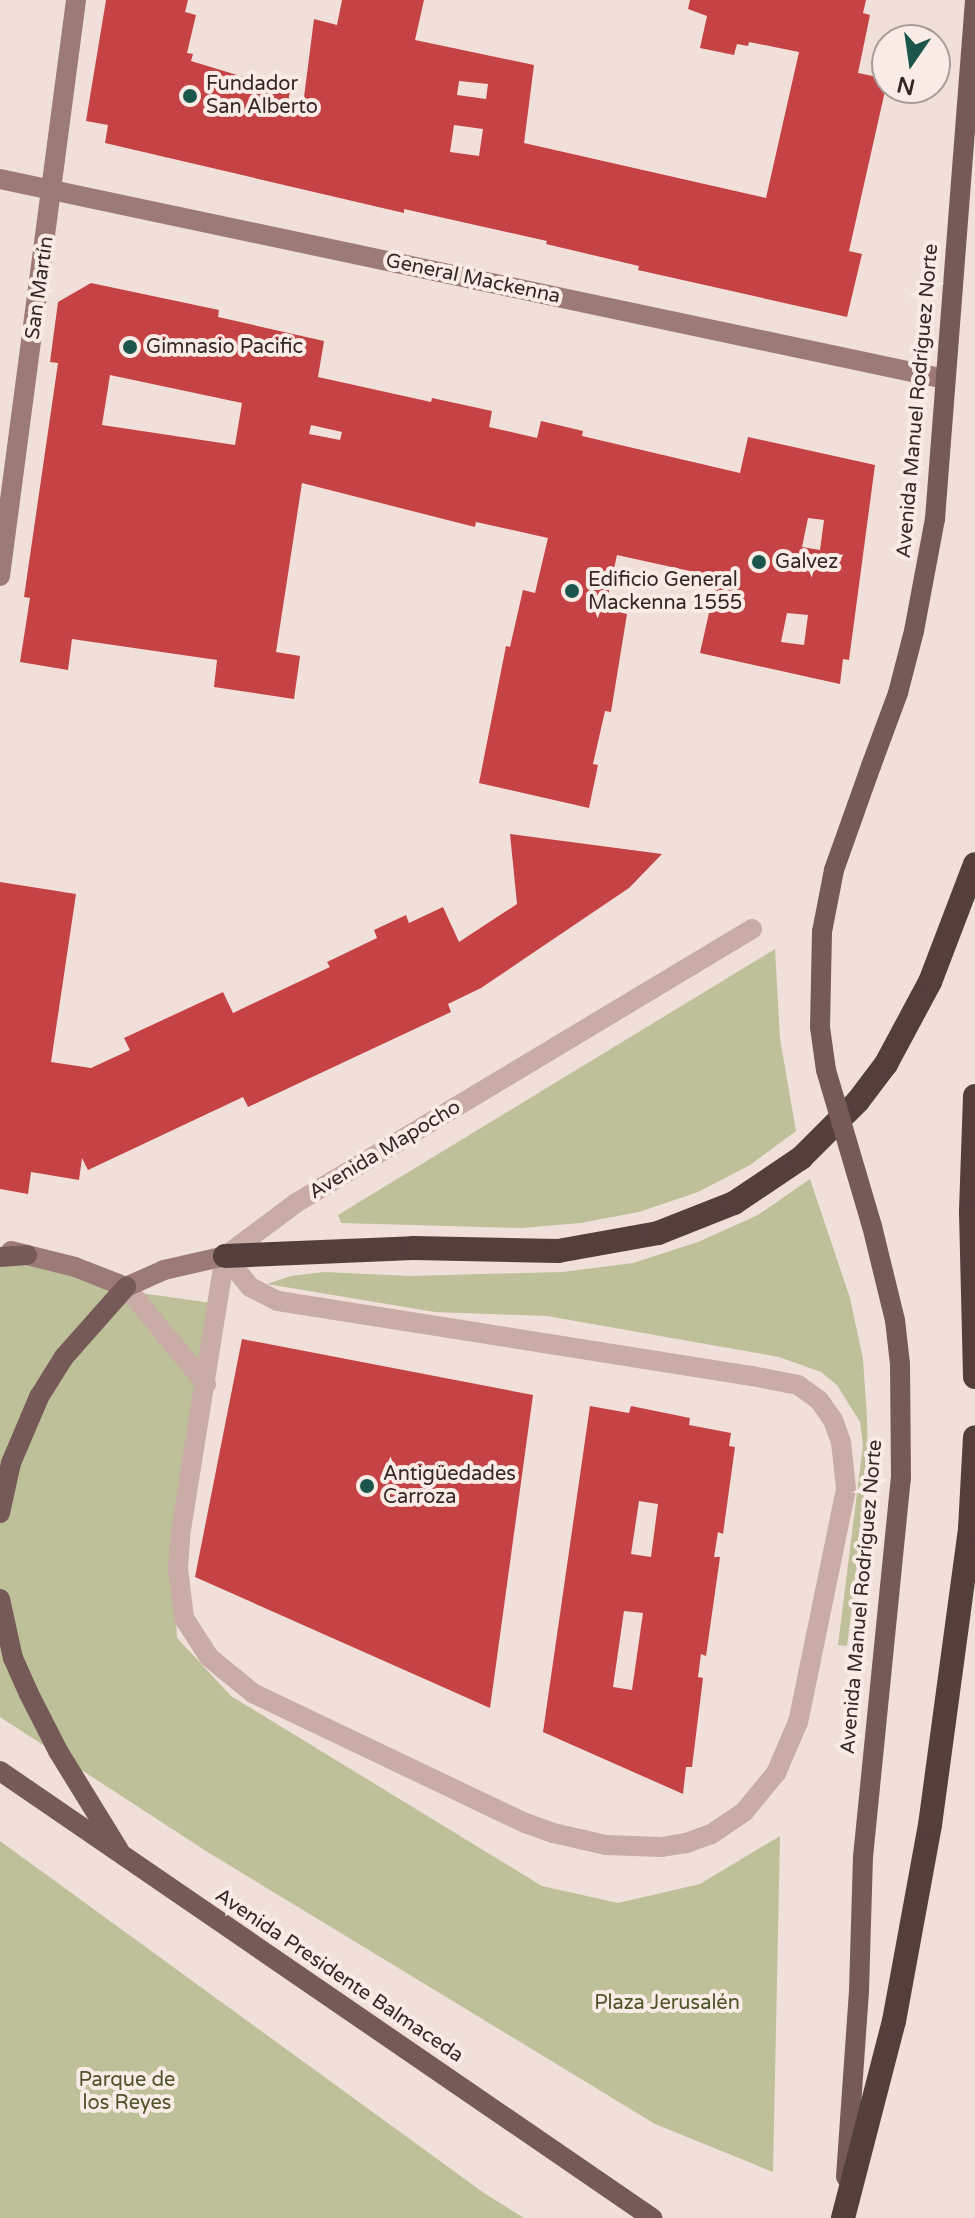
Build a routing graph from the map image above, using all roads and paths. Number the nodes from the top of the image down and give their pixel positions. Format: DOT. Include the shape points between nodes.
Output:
graph roads {
  1 [pos="76,0"];
  2 [pos="975,0"];
  3 [pos="0,179"];
  4 [pos="54,189"];
  5 [pos="945,379"];
  6 [pos="0,576"];
  7 [pos="975,864"];
  8 [pos="752,929"];
  9 [pos="975,1096"];
  10 [pos="0,1248"];
  11 [pos="27,1255"];
  12 [pos="225,1256"];
  13 [pos="0,1257"];
  14 [pos="126,1287"];
  15 [pos="975,1377"];
  16 [pos="206,1384"];
  17 [pos="975,1437"];
  18 [pos="0,1513"];
  19 [pos="0,1599"];
  20 [pos="0,1771"];
  21 [pos="126,1860"];
  22 [pos="652,2218"];
  23 [pos="842,2218"];
  1 -- 4 [label="main road, San Martín"];
  2 -- 5 [label="main road, Avenida Manuel Rodríguez Norte"];
  3 -- 4 [label="main road, General Mackenna"];
  4 -- 5 [label="main road, General Mackenna"];
  4 -- 6 [label="main road, San Martín"];
  5 -- 23 [label="main road, Avenida Manuel Rodríguez Norte, bridge" via="928,572 898,693 834,870 822,932 820,1027 826,1070 872,1226 900,1364 901,1478 863,1857"];
  7 -- 12 [label="highway" via="930,982 886,1064 858,1101 801,1158 734,1203 658,1233 558,1251 413,1248"];
  8 -- 12 [label="street, Avenida Mapocho" via="296,1203"];
  9 -- 15 [label="highway"];
  10 -- 11 [label="main road"];
  11 -- 13 [label="main road"];
  11 -- 14 [label="main road"];
  12 -- 14 [label="main road, Avenida Mapocho" via="164,1270"];
  12 -- 16 [label="street"];
  12 -- 16 [label="street" via="250,1287 278,1301 752,1376 798,1385 819,1400 841,1442 846,1489 798,1722 767,1786 730,1822 686,1843 637,1848 581,1841 525,1823 254,1694 227,1675 195,1639 179,1595 180,1536"];
  14 -- 16 [label="street"];
  14 -- 18 [label="main road" via="64,1357 39,1397 11,1463"];
  17 -- 23 [label="highway" via="970,1529 930,1825 894,2021"];
  19 -- 21 [label="main road" via="13,1658 29,1694 83,1796"];
  20 -- 21 [label="main road, Avenida Presidente Balmaceda"];
  21 -- 22 [label="main road, Avenida Presidente Balmaceda"];
}
